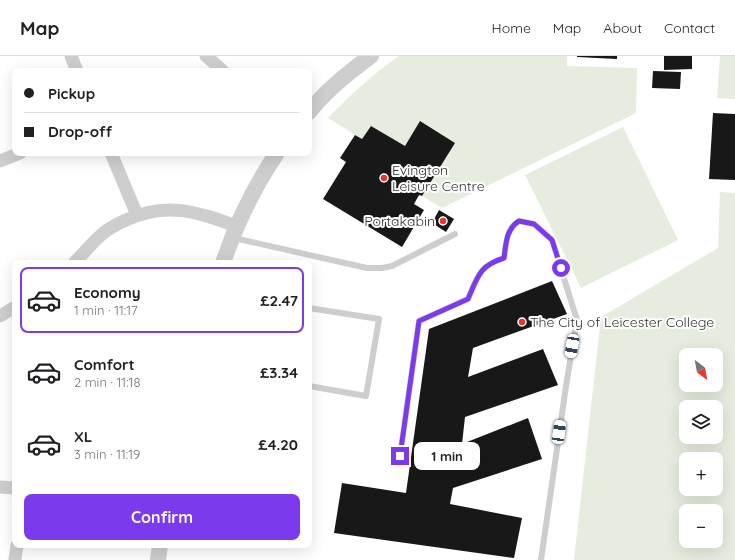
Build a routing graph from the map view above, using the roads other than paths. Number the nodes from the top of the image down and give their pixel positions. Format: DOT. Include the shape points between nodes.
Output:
graph roads {
  1 [pos="71,56"];
  2 [pos="206,56"];
  3 [pos="371,56"];
  4 [pos="76,68"];
  5 [pos="220,68"];
  6 [pos="312,108"];
  7 [pos="12,156"];
  8 [pos="113,156"];
  9 [pos="276,156"];
  10 [pos="0,161"];
  11 [pos="137,215"];
  12 [pos="234,232"];
  13 [pos="455,234"];
  14 [pos="77,260"];
  15 [pos="224,260"];
  16 [pos="312,308"];
  17 [pos="12,310"];
  18 [pos="0,316"];
  19 [pos="312,387"];
  20 [pos="400,456"];
  21 [pos="0,487"];
  22 [pos="12,488"];
  23 [pos="17,548"];
  24 [pos="160,548"];
  25 [pos="15,560"];
  26 [pos="158,560"];
  27 [pos="541,560"];
  1 -- 4 [label="street"];
  2 -- 5 [label="street"];
  3 -- 6 [label="street"];
  7 -- 10 [label="street"];
  8 -- 11 [label="street"];
  9 -- 12 [label="street" via="260,180"];
  11 -- 12 [label="street" via="174,209 211,217"];
  11 -- 14 [label="street" via="101,235"];
  12 -- 13 [label="lane" via="367,268 392,266"];
  12 -- 15 [label="street"];
  16 -- 19 [label="lane" via="379,319 366,396"];
  17 -- 18 [label="street"];
  20 -- 27 [label="lane" via="419,321 468,299 484,267 504,258 512,225 519,221 534,224 552,240 577,320"];
  21 -- 22 [label="street"];
  23 -- 25 [label="street"];
  24 -- 26 [label="street"];
}
